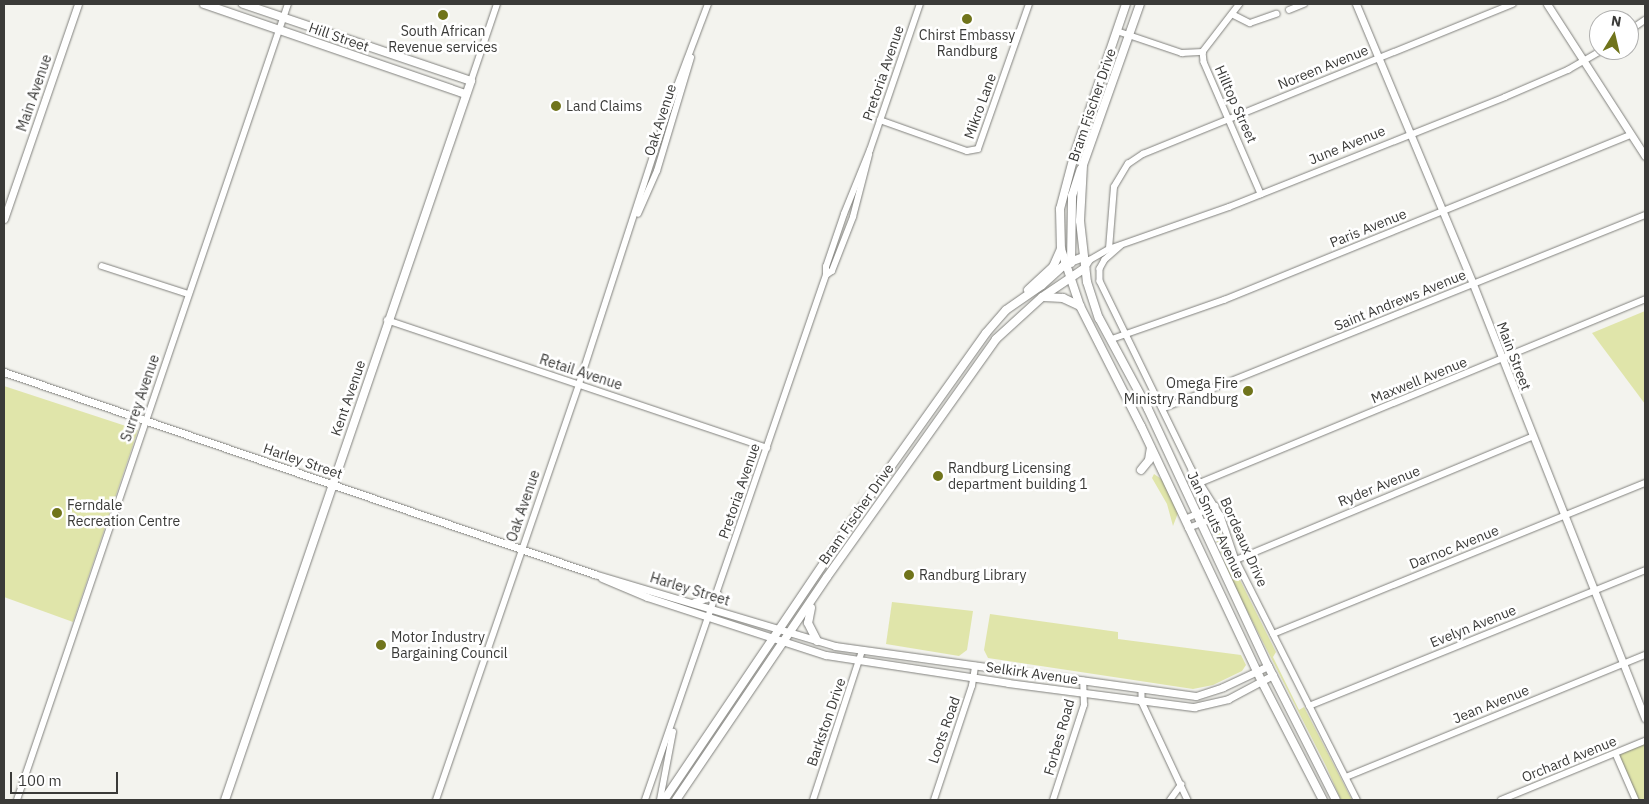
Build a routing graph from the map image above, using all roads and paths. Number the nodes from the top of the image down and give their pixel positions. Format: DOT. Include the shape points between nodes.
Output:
graph roads {
  1 [pos="78,4"];
  2 [pos="204,4"];
  3 [pos="243,4"];
  4 [pos="288,4"];
  5 [pos="497,4"];
  6 [pos="708,4"];
  7 [pos="920,4"];
  8 [pos="1029,4"];
  9 [pos="1126,4"];
  10 [pos="1140,4"];
  11 [pos="1240,4"];
  12 [pos="1304,4"];
  13 [pos="1356,4"];
  14 [pos="1513,4"];
  15 [pos="1547,4"];
  16 [pos="1289,10"];
  17 [pos="1232,14"];
  18 [pos="1276,14"];
  19 [pos="283,18"];
  20 [pos="279,30"];
  21 [pos="1117,31"];
  22 [pos="1129,35"];
  23 [pos="1203,52"];
  24 [pos="1589,58"];
  25 [pos="1377,59"];
  26 [pos="1584,61"];
  27 [pos="471,82"];
  28 [pos="466,94"];
  29 [pos="1230,119"];
  30 [pos="880,120"];
  31 [pos="1409,134"];
  32 [pos="1631,135"];
  33 [pos="870,150"];
  34 [pos="1645,156"];
  35 [pos="1083,165"];
  36 [pos="1261,194"];
  37 [pos="1442,212"];
  38 [pos="1645,215"];
  39 [pos="4,219"];
  40 [pos="1122,246"];
  41 [pos="1061,249"];
  42 [pos="1109,249"];
  43 [pos="1097,255"];
  44 [pos="1083,256"];
  45 [pos="1068,263"];
  46 [pos="102,266"];
  47 [pos="1085,268"];
  48 [pos="826,275"];
  49 [pos="1068,277"];
  50 [pos="1473,284"];
  51 [pos="188,294"];
  52 [pos="1042,297"];
  53 [pos="1645,299"];
  54 [pos="1080,306"];
  55 [pos="1006,310"];
  56 [pos="388,320"];
  57 [pos="1126,336"];
  58 [pos="1112,339"];
  59 [pos="1501,360"];
  60 [pos="4,372"];
  61 [pos="579,384"];
  62 [pos="1164,408"];
  63 [pos="145,421"];
  64 [pos="1532,437"];
  65 [pos="767,448"];
  66 [pos="1151,448"];
  67 [pos="1141,470"];
  68 [pos="1202,482"];
  69 [pos="1645,483"];
  70 [pos="332,484"];
  71 [pos="1215,506"];
  72 [pos="1198,514"];
  73 [pos="1220,516"];
  74 [pos="1564,516"];
  75 [pos="1185,519"];
  76 [pos="1202,524"];
  77 [pos="1188,528"];
  78 [pos="521,550"];
  79 [pos="1236,560"];
  80 [pos="1645,570"];
  81 [pos="594,574"];
  82 [pos="1594,591"];
  83 [pos="718,594"];
  84 [pos="815,597"];
  85 [pos="691,602"];
  86 [pos="713,609"];
  87 [pos="710,618"];
  88 [pos="778,630"];
  89 [pos="789,634"];
  90 [pos="1273,634"];
  91 [pos="773,639"];
  92 [pos="783,642"];
  93 [pos="817,642"];
  94 [pos="862,650"];
  95 [pos="1645,655"];
  96 [pos="860,661"];
  97 [pos="1624,664"];
  98 [pos="975,666"];
  99 [pos="1268,666"];
  100 [pos="1257,671"];
  101 [pos="1273,675"];
  102 [pos="974,678"];
  103 [pos="1083,681"];
  104 [pos="1262,682"];
  105 [pos="1142,690"];
  106 [pos="1083,693"];
  107 [pos="1142,702"];
  108 [pos="1310,706"];
  109 [pos="677,716"];
  110 [pos="1645,718"];
  111 [pos="1645,741"];
  112 [pos="1616,754"];
  113 [pos="1346,777"];
  114 [pos="1181,785"];
  115 [pos="16,800"];
  116 [pos="224,800"];
  117 [pos="436,800"];
  118 [pos="645,800"];
  119 [pos="660,800"];
  120 [pos="664,800"];
  121 [pos="676,800"];
  122 [pos="813,800"];
  123 [pos="934,800"];
  124 [pos="1052,800"];
  125 [pos="1170,800"];
  126 [pos="1188,800"];
  127 [pos="1323,800"];
  128 [pos="1336,800"];
  129 [pos="1357,800"];
  130 [pos="1501,800"];
  131 [pos="1636,800"];
  1 -- 39 [label="street, Main Avenue"];
  2 -- 20 [label="main road, Hill Street"];
  3 -- 19 [label="main road, Hill Street"];
  4 -- 19 [label="street, Surrey Avenue"];
  5 -- 27 [label="street, Kent Avenue"];
  6 -- 61 [label="street, Oak Avenue" via="657,171 634,219"];
  7 -- 30 [label="street, Pretoria Avenue"];
  8 -- 30 [label="street, Mikro Lane" via="978,149 967,151"];
  9 -- 21 [label="main road, Bram Fischer Drive"];
  10 -- 22 [label="main road, Bram Fischer Drive"];
  11 -- 17 [label="street, Hilltop Street"];
  12 -- 16 [label="street"];
  13 -- 25 [label="street, Main Street"];
  14 -- 25 [label="street, Noreen Avenue"];
  15 -- 26 [label="street"];
  17 -- 18 [label="street" via="1250,22"];
  17 -- 23 [label="street, Hilltop Street"];
  19 -- 20 [label="street, Surrey Avenue"];
  19 -- 27 [label="main road, Hill Street"];
  20 -- 28 [label="main road, Hill Street"];
  20 -- 51 [label="street, Surrey Avenue"];
  21 -- 22 [label="street"];
  21 -- 41 [label="main road, Bram Fischer Drive" via="1064,193 1060,209"];
  22 -- 23 [label="street" via="1182,53"];
  22 -- 35 [label="main road, Bram Fischer Drive"];
  23 -- 29 [label="street, Hilltop Street" via="1204,62"];
  24 -- 26 [label="street, June Avenue"];
  25 -- 29 [label="street, Noreen Avenue"];
  25 -- 31 [label="street, Main Street"];
  26 -- 31 [label="street, June Avenue"];
  26 -- 32 [label="street"];
  27 -- 28 [label="main road, Kent Avenue"];
  28 -- 56 [label="main road, Kent Avenue"];
  29 -- 36 [label="street, Hilltop Street"];
  29 -- 42 [label="street, Noreen Avenue" via="1143,154 1128,164 1114,187"];
  30 -- 33 [label="street, Pretoria Avenue"];
  31 -- 36 [label="street, June Avenue"];
  31 -- 37 [label="street, Main Street"];
  32 -- 34 [label="street"];
  32 -- 37 [label="street, Paris Avenue"];
  33 -- 48 [label="street, Pretoria Avenue" via="853,188"];
  33 -- 48 [label="street, Pretoria Avenue" via="853,217 832,270"];
  35 -- 44 [label="main road, Bram Fischer Drive" via="1080,221"];
  35 -- 45 [label="main road" via="1072,196"];
  36 -- 40 [label="street, June Avenue"];
  37 -- 50 [label="street, Main Street"];
  37 -- 57 [label="street, Paris Avenue"];
  38 -- 50 [label="street, Saint Andrews Avenue"];
  40 -- 42 [label="street, June Avenue"];
  40 -- 57 [label="street, Bordeaux Drive" via="1105,260 1100,281"];
  41 -- 45 [label="main road, Bram Fischer Drive"];
  41 -- 55 [label="main road" via="1053,267"];
  42 -- 43 [label="street, June Avenue"];
  43 -- 44 [label="street, June Avenue"];
  43 -- 47 [label="street, June Avenue"];
  44 -- 45 [label="main road, Bram Fischer Drive"];
  44 -- 47 [label="main road, Jan Smuts Avenue"];
  45 -- 49 [label="main road, Jan Smuts Avenue"];
  45 -- 55 [label="main road, Bram Fischer Drive"];
  46 -- 51 [label="street"];
  47 -- 49 [label="main road, Bram Fischer Drive"];
  47 -- 58 [label="main road, Jan Smuts Avenue" via="1091,298"];
  48 -- 65 [label="street, Pretoria Avenue"];
  49 -- 52 [label="main road, Bram Fischer Drive"];
  49 -- 54 [label="main road, Jan Smuts Avenue"];
  50 -- 59 [label="street, Main Street"];
  50 -- 62 [label="street, Saint Andrews Avenue"];
  51 -- 63 [label="street, Surrey Avenue"];
  52 -- 54 [label="main road" via="1063,298"];
  52 -- 84 [label="main road, Bram Fischer Drive" via="996,339"];
  53 -- 59 [label="street, Maxwell Avenue"];
  54 -- 66 [label="main road, Jan Smuts Avenue"];
  55 -- 88 [label="main road, Bram Fischer Drive" via="857,514"];
  56 -- 61 [label="street, Retail Avenue"];
  56 -- 70 [label="main road, Kent Avenue"];
  57 -- 58 [label="street, Paris Avenue"];
  57 -- 62 [label="street, Bordeaux Drive"];
  58 -- 72 [label="main road, Jan Smuts Avenue"];
  59 -- 64 [label="street, Main Street"];
  59 -- 68 [label="street, Maxwell Avenue"];
  60 -- 63 [label="street, Harley Street"];
  61 -- 65 [label="street, Retail Avenue"];
  61 -- 78 [label="street, Oak Avenue"];
  62 -- 68 [label="street, Bordeaux Drive" via="1192,470"];
  63 -- 70 [label="street, Harley Street"];
  63 -- 115 [label="street, Surrey Avenue"];
  64 -- 74 [label="street, Main Street"];
  64 -- 79 [label="street, Ryder Avenue"];
  65 -- 83 [label="street, Pretoria Avenue"];
  66 -- 67 [label="main road" via="1149,460"];
  66 -- 75 [label="main road, Jan Smuts Avenue"];
  68 -- 71 [label="street, Bordeaux Drive"];
  69 -- 74 [label="street, Darnoc Avenue"];
  70 -- 78 [label="street, Harley Street"];
  70 -- 116 [label="main road, Kent Avenue"];
  71 -- 72 [label="street"];
  71 -- 73 [label="street, Bordeaux Drive"];
  72 -- 75 [label="street"];
  72 -- 76 [label="main road, Jan Smuts Avenue"];
  73 -- 76 [label="street"];
  73 -- 79 [label="street, Bordeaux Drive"];
  74 -- 82 [label="street, Main Street"];
  74 -- 90 [label="street, Darnoc Avenue"];
  75 -- 77 [label="main road, Jan Smuts Avenue"];
  76 -- 77 [label="street"];
  76 -- 99 [label="main road, Jan Smuts Avenue"];
  77 -- 100 [label="main road, Jan Smuts Avenue"];
  78 -- 81 [label="street, Harley Street"];
  78 -- 117 [label="street, Oak Avenue"];
  79 -- 90 [label="street, Bordeaux Drive"];
  80 -- 82 [label="street, Evelyn Avenue"];
  81 -- 85 [label="street, Harley Street"];
  81 -- 87 [label="street, Harley Street"];
  82 -- 97 [label="street, Main Street"];
  82 -- 108 [label="street, Evelyn Avenue"];
  83 -- 85 [label="street" via="702,602"];
  83 -- 86 [label="street, Pretoria Avenue"];
  84 -- 89 [label="main road, Bram Fischer Drive"];
  84 -- 93 [label="main road" via="808,623"];
  85 -- 86 [label="street, Harley Street"];
  86 -- 87 [label="street, Pretoria Avenue"];
  86 -- 88 [label="street, Harley Street"];
  87 -- 91 [label="street, Harley Street"];
  87 -- 109 [label="street, Pretoria Avenue"];
  88 -- 89 [label="street, Harley Street"];
  88 -- 91 [label="main road, Bram Fischer Drive"];
  89 -- 92 [label="main road, Bram Fischer Drive"];
  89 -- 93 [label="street, Selkirk Avenue"];
  90 -- 108 [label="street, Bordeaux Drive"];
  91 -- 92 [label="street, Harley Street"];
  91 -- 120 [label="main road, Bram Fischer Drive"];
  92 -- 96 [label="street, Selkirk Avenue"];
  92 -- 121 [label="main road, Bram Fischer Drive"];
  93 -- 94 [label="street, Selkirk Avenue"];
  94 -- 96 [label="street, Barkston Drive"];
  94 -- 98 [label="street, Selkirk Avenue"];
  95 -- 97 [label="street, Jean Avenue"];
  96 -- 102 [label="street, Selkirk Avenue"];
  96 -- 122 [label="street, Barkston Drive"];
  97 -- 110 [label="street, Main Street"];
  97 -- 113 [label="street, Jean Avenue"];
  98 -- 102 [label="street, Loots Road"];
  98 -- 103 [label="street, Selkirk Avenue"];
  99 -- 100 [label="street, Selkirk Avenue"];
  99 -- 101 [label="main road, Jan Smuts Avenue"];
  100 -- 104 [label="main road, Jan Smuts Avenue"];
  100 -- 105 [label="street, Selkirk Avenue" via="1196,696"];
  101 -- 104 [label="street, Selkirk Avenue"];
  101 -- 128 [label="main road, Jan Smuts Avenue"];
  102 -- 106 [label="street, Selkirk Avenue"];
  102 -- 123 [label="street, Loots Road"];
  103 -- 105 [label="street, Selkirk Avenue"];
  103 -- 106 [label="street, Forbes Road"];
  104 -- 107 [label="street, Selkirk Avenue" via="1228,699 1202,706"];
  104 -- 127 [label="main road, Jan Smuts Avenue"];
  105 -- 107 [label="street"];
  106 -- 107 [label="street, Selkirk Avenue"];
  106 -- 124 [label="street, Forbes Road" via="1084,705"];
  107 -- 114 [label="street"];
  108 -- 113 [label="street, Bordeaux Drive"];
  109 -- 118 [label="street, Pretoria Avenue"];
  109 -- 119 [label="street, Pretoria Avenue"];
  111 -- 112 [label="street, Orchard Avenue"];
  112 -- 130 [label="street, Orchard Avenue"];
  112 -- 131 [label="street"];
  113 -- 129 [label="street, Bordeaux Drive"];
  114 -- 125 [label="street"];
  114 -- 126 [label="street"];
}
